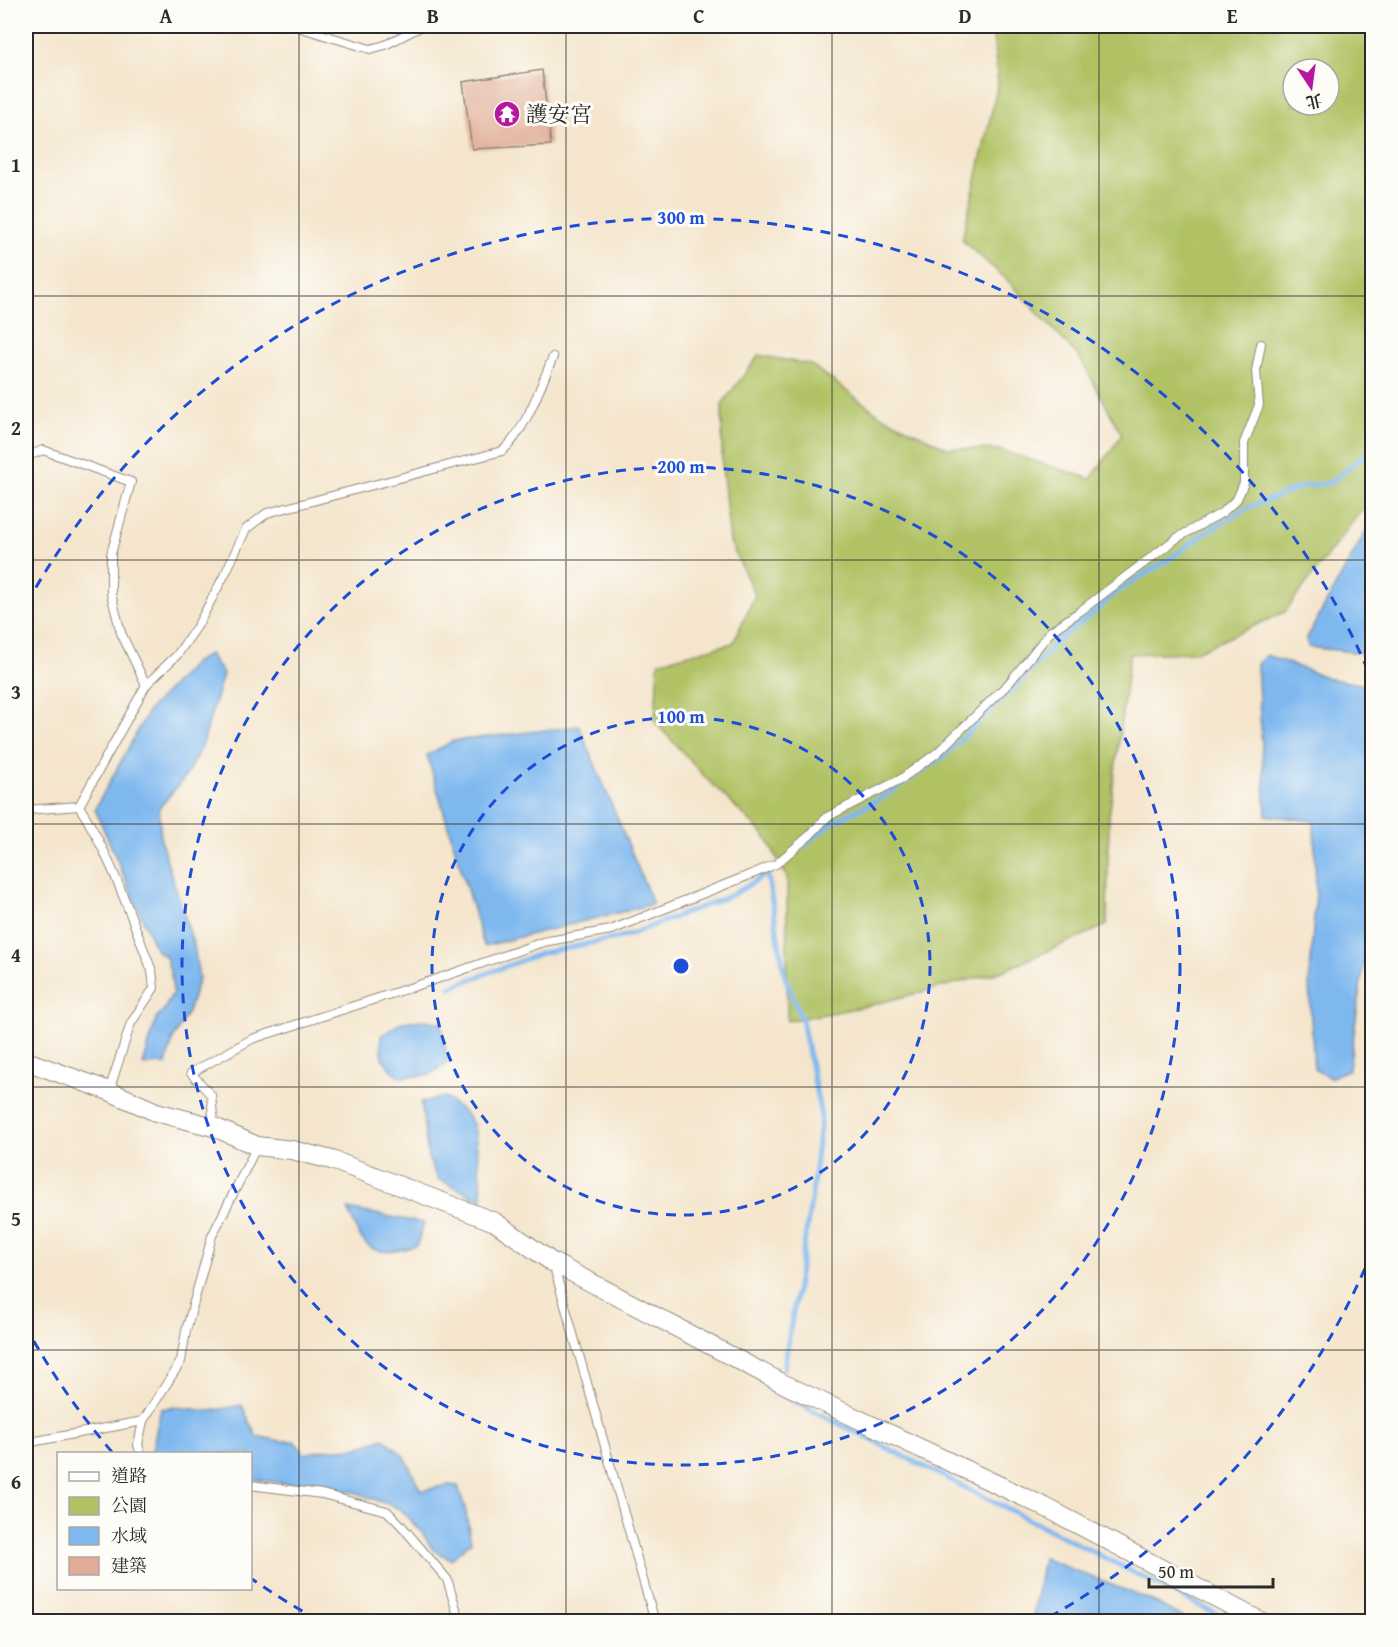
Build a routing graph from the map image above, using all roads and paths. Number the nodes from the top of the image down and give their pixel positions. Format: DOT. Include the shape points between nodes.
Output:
graph roads {
  1 [pos="299,26"];
  2 [pos="422,26"];
  3 [pos="1261,344"];
  4 [pos="553,357"];
  5 [pos="26,457"];
  6 [pos="146,685"];
  7 [pos="79,806"];
  8 [pos="26,810"];
  9 [pos="26,1061"];
  10 [pos="109,1091"];
  11 [pos="214,1127"];
  12 [pos="257,1146"];
  13 [pos="552,1262"];
  14 [pos="143,1421"];
  15 [pos="26,1443"];
  16 [pos="140,1452"];
  17 [pos="252,1485"];
  18 [pos="460,1622"];
  19 [pos="656,1622"];
  20 [pos="1262,1622"];
  1 -- 2 [label="lane" via="370,49"];
  3 -- 11 [label="lane" via="1256,371 1259,405 1244,443 1245,483 1237,500 1177,538 1051,631 1009,683 937,753 901,779 827,817 776,864 742,879 611,930 543,942 252,1039 191,1073 211,1095"];
  4 -- 6 [label="lane" via="519,432 502,452 267,513 246,529 198,625 177,655"];
  5 -- 6 [label="lane" via="43,450 131,482 111,554 111,594 121,633"];
  6 -- 7 [label="lane"];
  7 -- 8 [label="lane"];
  7 -- 10 [label="lane" via="112,869 152,971 154,988 131,1023"];
  9 -- 10 [label="street"];
  10 -- 11 [label="street" via="156,1112"];
  11 -- 12 [label="street"];
  12 -- 13 [label="street" via="332,1160 495,1222"];
  12 -- 14 [label="lane" via="212,1236 181,1361"];
  13 -- 19 [label="lane"];
  13 -- 20 [label="street" via="786,1386 1047,1508"];
  14 -- 15 [label="lane"];
  14 -- 16 [label="lane"];
  17 -- 18 [label="lane" via="322,1494 387,1511 447,1579"];
}
